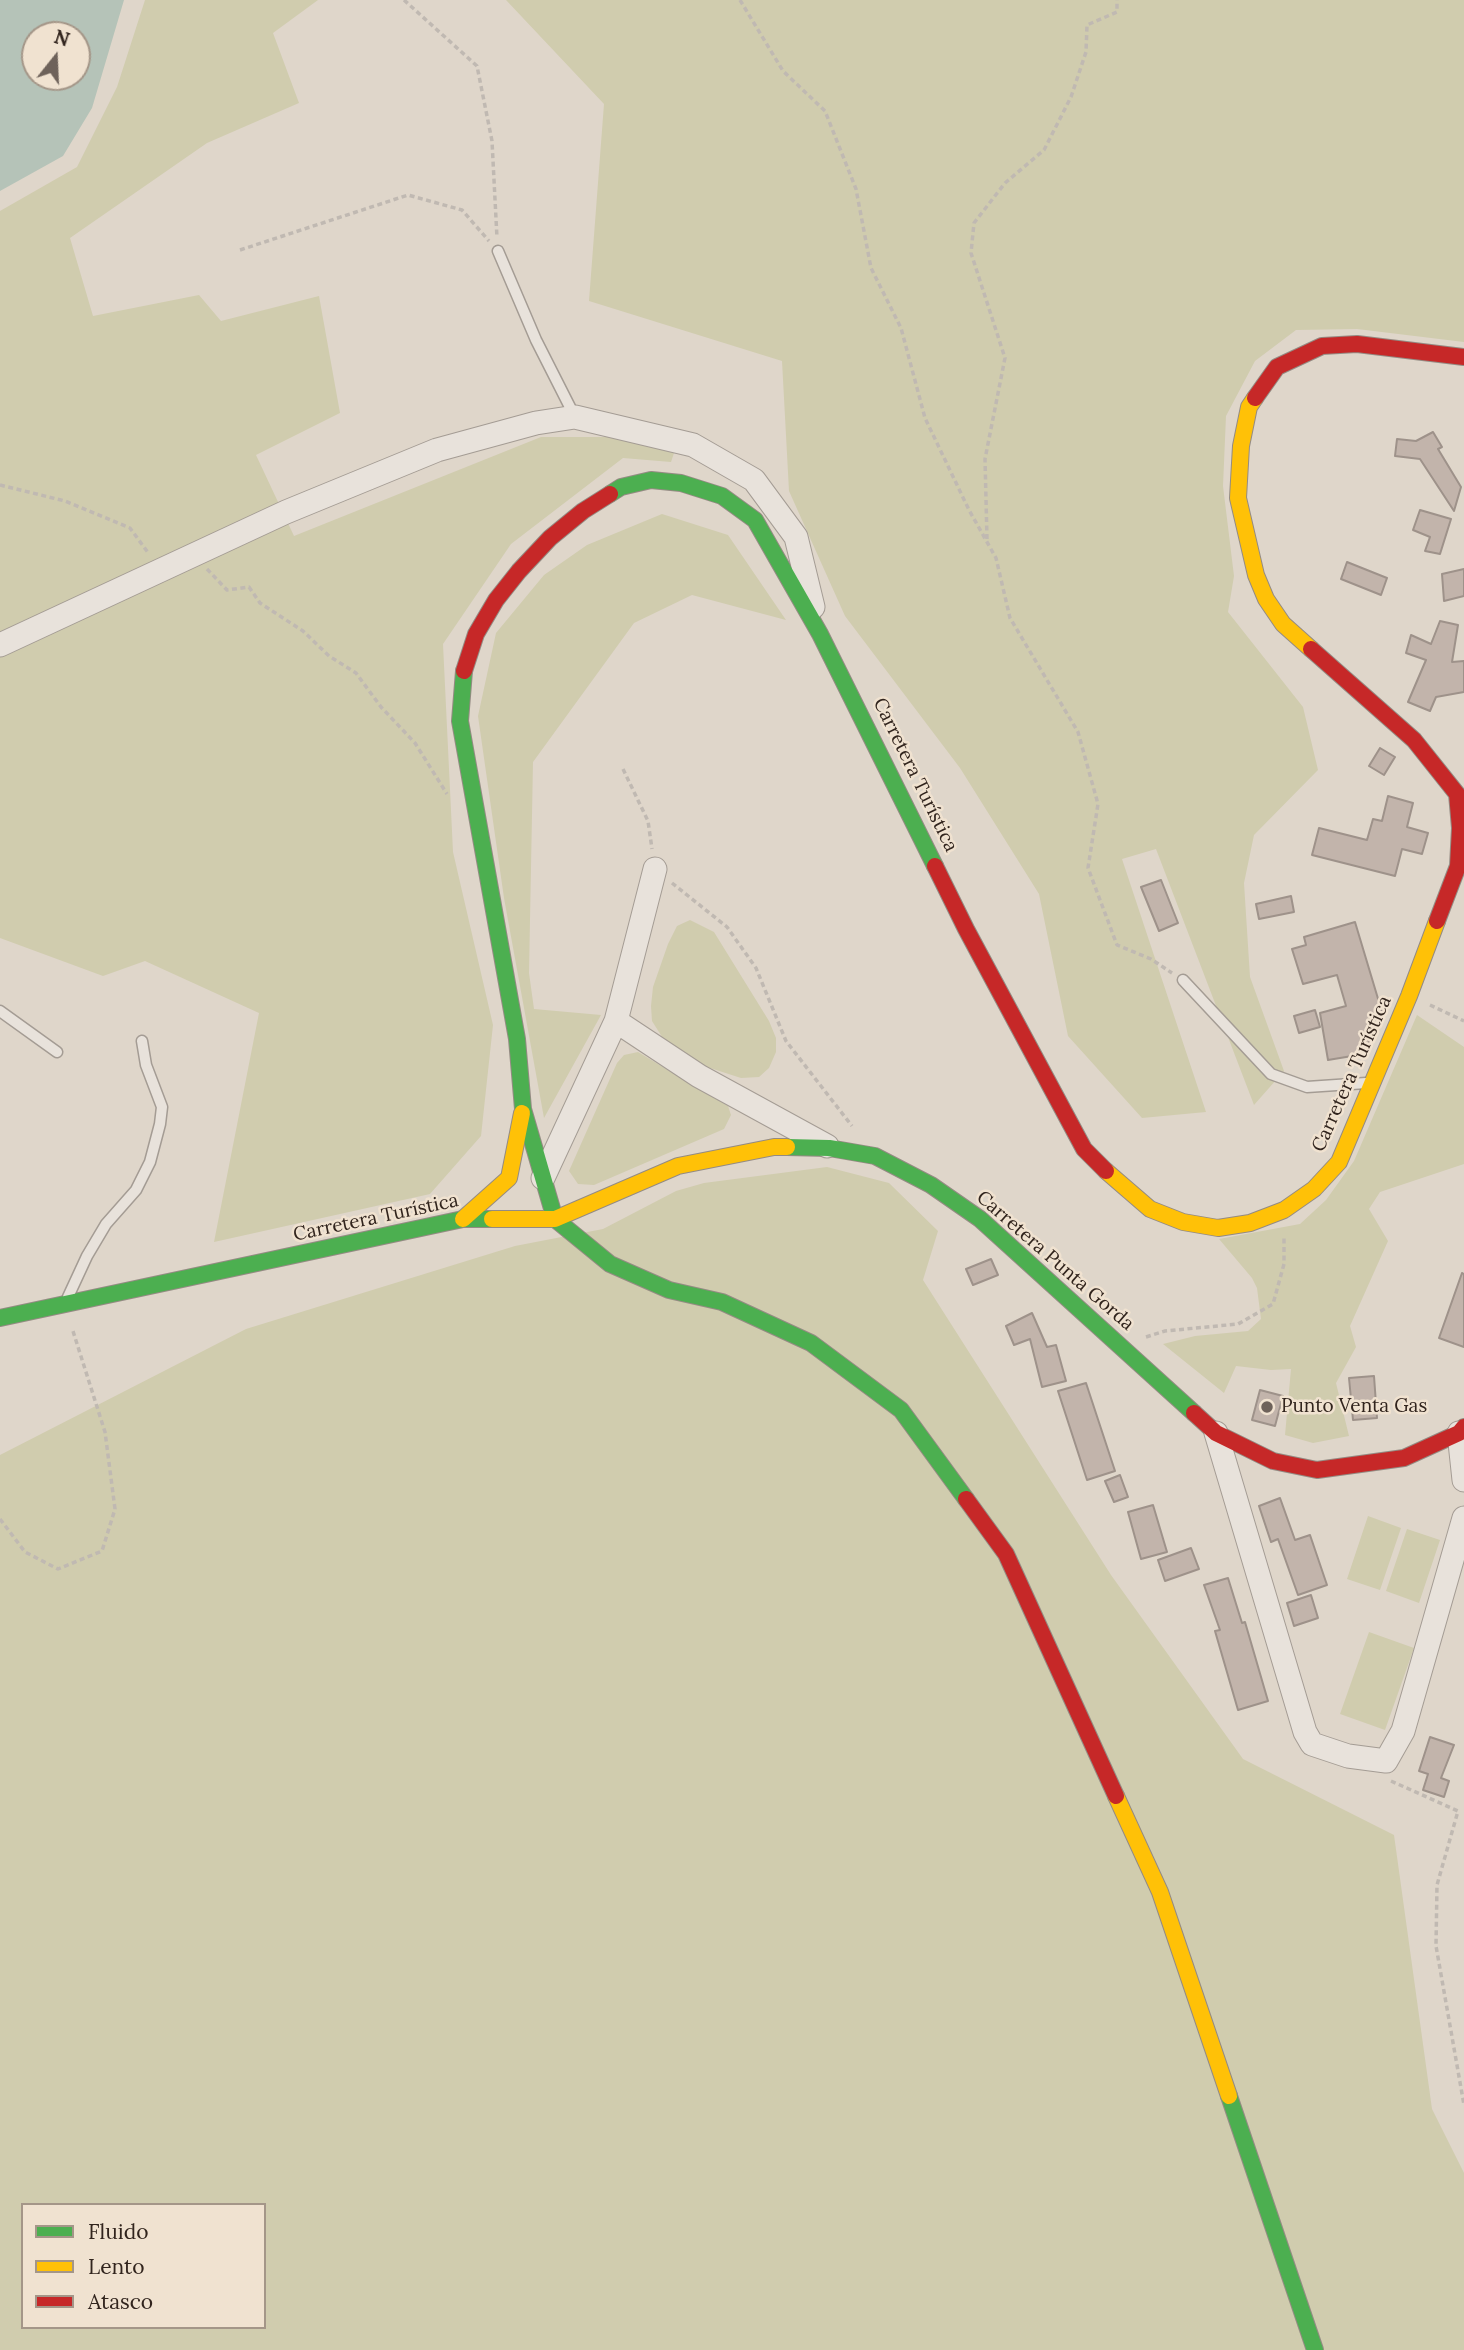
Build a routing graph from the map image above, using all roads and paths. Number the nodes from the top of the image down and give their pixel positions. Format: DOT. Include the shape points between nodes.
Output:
graph roads {
  1 [pos="404,0"];
  2 [pos="740,0"];
  3 [pos="1117,0"];
  4 [pos="240,250"];
  5 [pos="498,251"];
  6 [pos="1464,357"];
  7 [pos="575,417"];
  8 [pos="0,485"];
  9 [pos="987,541"];
  10 [pos="193,555"];
  11 [pos="161,570"];
  12 [pos="820,634"];
  13 [pos="0,645"];
  14 [pos="623,769"];
  15 [pos="1460,795"];
  16 [pos="450,798"];
  17 [pos="654,869"];
  18 [pos="1182,980"];
  19 [pos="1409,996"];
  20 [pos="0,1011"];
  21 [pos="1464,1020"];
  22 [pos="615,1021"];
  23 [pos="142,1041"];
  24 [pos="57,1052"];
  25 [pos="1373,1082"];
  26 [pos="523,1109"];
  27 [pos="829,1148"];
  28 [pos="875,1156"];
  29 [pos="543,1178"];
  30 [pos="1284,1210"];
  31 [pos="555,1219"];
  32 [pos="463,1220"];
  33 [pos="65,1306"];
  34 [pos="0,1318"];
  35 [pos="1120,1346"];
  36 [pos="1461,1430"];
  37 [pos="1216,1433"];
  38 [pos="1464,1480"];
  39 [pos="1464,1518"];
  40 [pos="0,1519"];
  41 [pos="1386,1761"];
  42 [pos="1464,2105"];
  43 [pos="1315,2350"];
  1 -- 5 [label="path" via="477,66 492,141"];
  2 -- 9 [label="path" via="783,71 825,111 856,189 871,268 901,328 925,418"];
  3 -- 9 [label="path" via="1117,12 1087,25 1086,51 1071,97 1044,150 1005,183 974,223 971,253 1005,358 985,459"];
  4 -- 5 [label="path" via="408,195 463,211"];
  5 -- 7 [label="lane"];
  6 -- 15 [label="main road, Carretera Turística" via="1357,344 1322,346 1277,367 1249,407 1238,498 1256,575 1283,624 1414,740"];
  7 -- 10 [label="street" via="437,450"];
  7 -- 12 [label="street" via="693,445 754,480 796,537"];
  8 -- 11 [label="path" via="65,501 130,528"];
  9 -- 18 [label="path" via="996,558 1010,618 1078,732 1098,804 1088,868 1117,945 1151,959"];
  10 -- 11 [label="street"];
  10 -- 16 [label="path" via="227,590 249,587 260,603 356,673 415,743"];
  11 -- 13 [label="street"];
  12 -- 26 [label="main road, Carretera Turística" via="755,520 722,496 681,483 651,480 621,487 583,511 550,538 496,600 477,634 462,677 460,721 517,1039"];
  12 -- 30 [label="main road, Carretera Turística" via="966,929 1084,1149 1150,1209 1183,1222 1218,1228 1250,1223"];
  14 -- 17 [label="path" via="648,821"];
  15 -- 19 [label="main road, Carretera Turística" via="1458,866"];
  17 -- 22 [label="street"];
  17 -- 28 [label="path" via="727,927 756,968 786,1041"];
  18 -- 25 [label="lane" via="1271,1074 1307,1087"];
  19 -- 21 [label="path"];
  19 -- 25 [label="main road, Carretera Turística"];
  20 -- 24 [label="lane"];
  22 -- 27 [label="street" via="699,1076"];
  22 -- 29 [label="street"];
  23 -- 33 [label="lane" via="162,1107 150,1162 136,1190 106,1224 87,1256"];
  25 -- 30 [label="main road, Carretera Turística" via="1339,1162 1314,1189"];
  26 -- 29 [label="main road, Carretera Turística"];
  26 -- 32 [label="main road" via="509,1178"];
  27 -- 28 [label="main road, Carretera Punta Gorda"];
  27 -- 31 [label="main road, Carretera Punta Gorda" via="774,1147 678,1166"];
  28 -- 35 [label="main road, Carretera Punta Gorda" via="931,1185 980,1219"];
  29 -- 31 [label="main road, Carretera Turística"];
  30 -- 35 [label="path" via="1284,1264 1273,1304 1238,1324 1165,1331"];
  31 -- 32 [label="main road, Carretera Turística"];
  31 -- 43 [label="main road" via="610,1264 668,1290 722,1302 811,1343 901,1410 1006,1553 1160,1892"];
  32 -- 33 [label="main road, Carretera Turística"];
  33 -- 34 [label="main road, Carretera Turística"];
  33 -- 40 [label="path" via="105,1432 115,1509 102,1550 58,1569 25,1552"];
  35 -- 37 [label="main road, Carretera Punta Gorda"];
  36 -- 37 [label="main road, Carretera Punta Gorda" via="1404,1458 1317,1470 1273,1461"];
  36 -- 38 [label="street"];
  37 -- 41 [label="street" via="1305,1732 1312,1744 1348,1756"];
  39 -- 41 [label="street" via="1403,1731"];
  41 -- 42 [label="path" via="1391,1780 1458,1811 1437,1885 1436,1946"];
}
